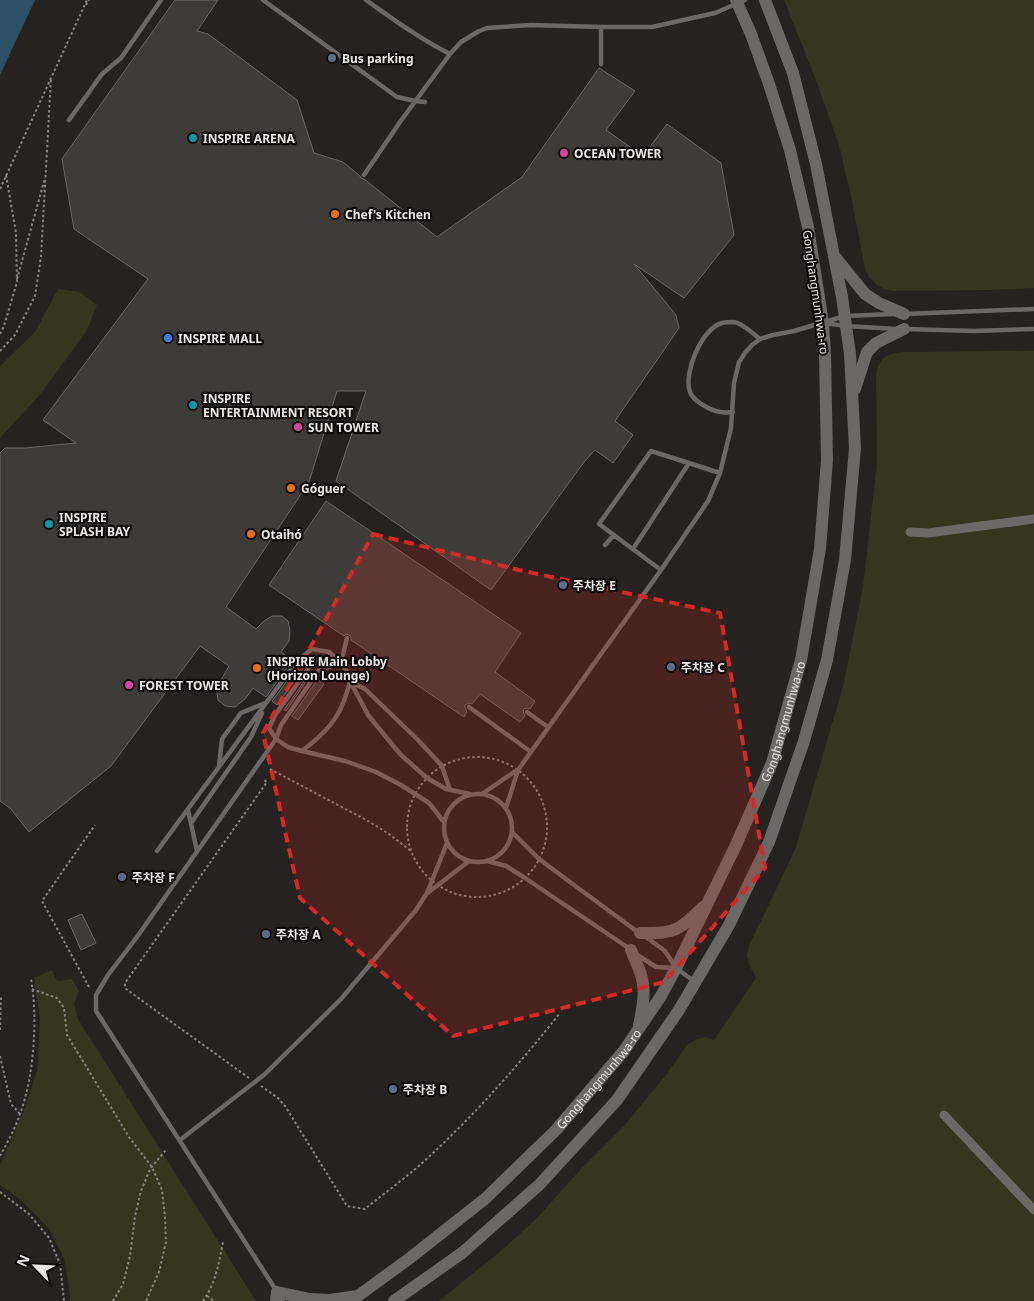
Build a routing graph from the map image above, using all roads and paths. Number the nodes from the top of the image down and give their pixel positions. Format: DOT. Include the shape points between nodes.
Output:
graph roads {
  1 [pos="88,0"];
  2 [pos="161,0"];
  3 [pos="263,0"];
  4 [pos="366,0"];
  5 [pos="765,0"];
  6 [pos="739,1"];
  7 [pos="601,27"];
  8 [pos="450,54"];
  9 [pos="601,64"];
  10 [pos="51,78"];
  11 [pos="415,101"];
  12 [pos="425,102"];
  13 [pos="68,120"];
  14 [pos="46,174"];
  15 [pos="6,175"];
  16 [pos="364,175"];
  17 [pos="0,189"];
  18 [pos="834,255"];
  19 [pos="16,282"];
  20 [pos="1034,309"];
  21 [pos="904,314"];
  22 [pos="845,321"];
  23 [pos="823,323"];
  24 [pos="904,329"];
  25 [pos="1034,329"];
  26 [pos="0,334"];
  27 [pos="760,339"];
  28 [pos="0,351"];
  29 [pos="852,396"];
  30 [pos="733,412"];
  31 [pos="689,464"];
  32 [pos="720,473"];
  33 [pos="1034,519"];
  34 [pos="910,532"];
  35 [pos="614,535"];
  36 [pos="605,545"];
  37 [pos="633,549"];
  38 [pos="661,570"];
  39 [pos="347,638"];
  40 [pos="341,663"];
  41 [pos="350,681"];
  42 [pos="266,703"];
  43 [pos="469,707"];
  44 [pos="527,712"];
  45 [pos="548,727"];
  46 [pos="276,739"];
  47 [pos="302,751"];
  48 [pos="531,752"];
  49 [pos="442,766"];
  50 [pos="219,767"];
  51 [pos="270,769"];
  52 [pos="518,770"];
  53 [pos="426,778"];
  54 [pos="450,790"];
  55 [pos="415,793"];
  56 [pos="472,794"];
  57 [pos="482,794"];
  58 [pos="506,808"];
  59 [pos="188,810"];
  60 [pos="444,822"];
  61 [pos="191,823"];
  62 [pos="95,825"];
  63 [pos="512,832"];
  64 [pos="447,843"];
  65 [pos="157,851"];
  66 [pos="197,851"];
  67 [pos="411,851"];
  68 [pos="539,860"];
  69 [pos="469,861"];
  70 [pos="488,861"];
  71 [pos="525,878"];
  72 [pos="432,881"];
  73 [pos="438,886"];
  74 [pos="428,893"];
  75 [pos="710,900"];
  76 [pos="640,933"];
  77 [pos="631,950"];
  78 [pos="676,968"];
  79 [pos="31,979"];
  80 [pos="696,983"];
  81 [pos="89,987"];
  82 [pos="32,989"];
  83 [pos="1,996"];
  84 [pos="0,1030"];
  85 [pos="638,1030"];
  86 [pos="0,1056"];
  87 [pos="20,1114"];
  88 [pos="944,1116"];
  89 [pos="180,1140"];
  90 [pos="166,1150"];
  91 [pos="0,1156"];
  92 [pos="152,1167"];
  93 [pos="0,1192"];
  94 [pos="1034,1210"];
  95 [pos="223,1242"];
  96 [pos="206,1296"];
  97 [pos="279,1298"];
  98 [pos="355,1298"];
  99 [pos="64,1301"];
  100 [pos="113,1301"];
  101 [pos="146,1301"];
  102 [pos="203,1301"];
  103 [pos="214,1301"];
  104 [pos="394,1301"];
  1 -- 10 [label="path"];
  2 -- 13 [label="lane" via="121,58 102,74"];
  3 -- 11 [label="lane" via="397,97"];
  4 -- 8 [label="lane"];
  5 -- 18 [label="street, Gonghangmunhwa-ro" via="793,73"];
  6 -- 7 [label="lane" via="715,13 652,27"];
  6 -- 23 [label="street, Gonghangmunhwa-ro" via="790,150 808,227"];
  7 -- 8 [label="lane" via="531,25 487,28 461,42"];
  7 -- 9 [label="lane"];
  8 -- 11 [label="lane"];
  10 -- 14 [label="path"];
  10 -- 15 [label="path"];
  11 -- 12 [label="lane"];
  11 -- 16 [label="lane"];
  14 -- 19 [label="path"];
  14 -- 28 [label="path" via="35,296 15,335"];
  15 -- 17 [label="path"];
  15 -- 19 [label="path" via="16,234"];
  18 -- 21 [label="street" via="865,294"];
  18 -- 22 [label="street, Gonghangmunhwa-ro"];
  19 -- 26 [label="path"];
  20 -- 21 [label="lane"];
  21 -- 22 [label="lane"];
  22 -- 23 [label="lane"];
  22 -- 23 [label="lane"];
  22 -- 24 [label="lane"];
  22 -- 29 [label="street, Gonghangmunhwa-ro"];
  23 -- 27 [label="lane"];
  23 -- 75 [label="street, Gonghangmunhwa-ro" via="827,460 820,549 801,660 772,764"];
  24 -- 25 [label="lane"];
  24 -- 29 [label="street" via="867,352"];
  27 -- 30 [label="lane" via="739,362"];
  27 -- 30 [label="lane" via="736,322 721,323 708,332 698,346 691,365 690,393 697,402 712,409"];
  29 -- 80 [label="street, Gonghangmunhwa-ro" via="856,448 846,560 827,660 804,741 769,842 729,925"];
  30 -- 32 [label="lane"];
  31 -- 32 [label="lane"];
  31 -- 35 [label="lane" via="651,451 599,524"];
  31 -- 37 [label="lane"];
  32 -- 38 [label="lane" via="708,500"];
  33 -- 34 [label="street" via="928,533"];
  35 -- 36 [label="lane"];
  35 -- 37 [label="lane"];
  37 -- 38 [label="lane"];
  38 -- 45 [label="lane"];
  39 -- 40 [label="lane"];
  40 -- 41 [label="lane"];
  40 -- 42 [label="lane" via="330,652 312,649 297,661"];
  40 -- 46 [label="lane" via="319,670 281,725"];
  40 -- 46 [label="lane" via="326,658 313,662 275,715 269,728"];
  41 -- 47 [label="lane" via="336,718 323,735"];
  41 -- 49 [label="lane" via="365,689"];
  41 -- 53 [label="lane" via="372,720 400,754"];
  42 -- 50 [label="lane"];
  42 -- 50 [label="lane" via="241,713 222,740"];
  42 -- 61 [label="lane" via="251,737"];
  43 -- 48 [label="lane"];
  44 -- 45 [label="lane"];
  45 -- 48 [label="lane"];
  46 -- 47 [label="lane"];
  46 -- 66 [label="lane"];
  47 -- 55 [label="lane" via="345,761"];
  48 -- 52 [label="lane"];
  49 -- 52 [label="path" via="461,758 481,756 501,760"];
  49 -- 53 [label="path"];
  49 -- 54 [label="lane"];
  50 -- 59 [label="lane"];
  51 -- 67 [label="path" via="370,822"];
  52 -- 57 [label="lane"];
  52 -- 58 [label="lane"];
  52 -- 68 [label="path" via="534,786 546,812 546,841"];
  53 -- 54 [label="lane"];
  53 -- 55 [label="path"];
  54 -- 56 [label="lane"];
  55 -- 60 [label="lane" via="429,803"];
  55 -- 67 [label="path" via="407,822"];
  56 -- 57 [label="lane"];
  56 -- 60 [label="lane" via="454,804"];
  57 -- 58 [label="lane" via="491,796"];
  58 -- 63 [label="lane"];
  59 -- 61 [label="lane"];
  59 -- 65 [label="lane"];
  60 -- 64 [label="lane"];
  61 -- 66 [label="lane"];
  62 -- 81 [label="path" via="42,901"];
  63 -- 68 [label="lane"];
  63 -- 70 [label="lane" via="504,850"];
  64 -- 69 [label="lane" via="460,857"];
  64 -- 72 [label="lane"];
  66 -- 89 [label="lane" via="96,995 96,1011"];
  67 -- 72 [label="path" via="421,870"];
  68 -- 71 [label="path"];
  68 -- 76 [label="lane"];
  69 -- 70 [label="lane"];
  69 -- 73 [label="lane"];
  70 -- 71 [label="lane" via="506,866"];
  71 -- 73 [label="path" via="505,892 482,897 465,897"];
  71 -- 77 [label="lane"];
  72 -- 73 [label="path"];
  72 -- 74 [label="lane"];
  73 -- 74 [label="lane"];
  74 -- 89 [label="lane" via="341,999 282,1058"];
  75 -- 76 [label="street" via="686,924 674,931"];
  75 -- 78 [label="street, Gonghangmunhwa-ro"];
  76 -- 78 [label="lane" via="665,952"];
  77 -- 78 [label="lane" via="656,967"];
  77 -- 85 [label="street" via="643,984"];
  78 -- 80 [label="lane"];
  78 -- 85 [label="street, Gonghangmunhwa-ro"];
  79 -- 82 [label="path"];
  80 -- 104 [label="street, Gonghangmunhwa-ro" via="617,1100 539,1185 462,1252"];
  82 -- 87 [label="path" via="33,1045 29,1082"];
  82 -- 92 [label="path" via="57,998 61,1003 68,1035 129,1137"];
  83 -- 84 [label="path"];
  85 -- 98 [label="street, Gonghangmunhwa-ro" via="556,1130 486,1198"];
  86 -- 87 [label="path" via="11,1104"];
  87 -- 91 [label="path"];
  88 -- 94 [label="street"];
  89 -- 97 [label="lane"];
  90 -- 92 [label="path"];
  92 -- 100 [label="path" via="140,1191 123,1284"];
  92 -- 101 [label="path" via="162,1190 166,1242 159,1272"];
  93 -- 99 [label="path" via="29,1214 49,1238 60,1264"];
  95 -- 96 [label="path" via="217,1272"];
  96 -- 102 [label="path"];
  96 -- 103 [label="path"];
  97 -- 98 [label="street"];
}
